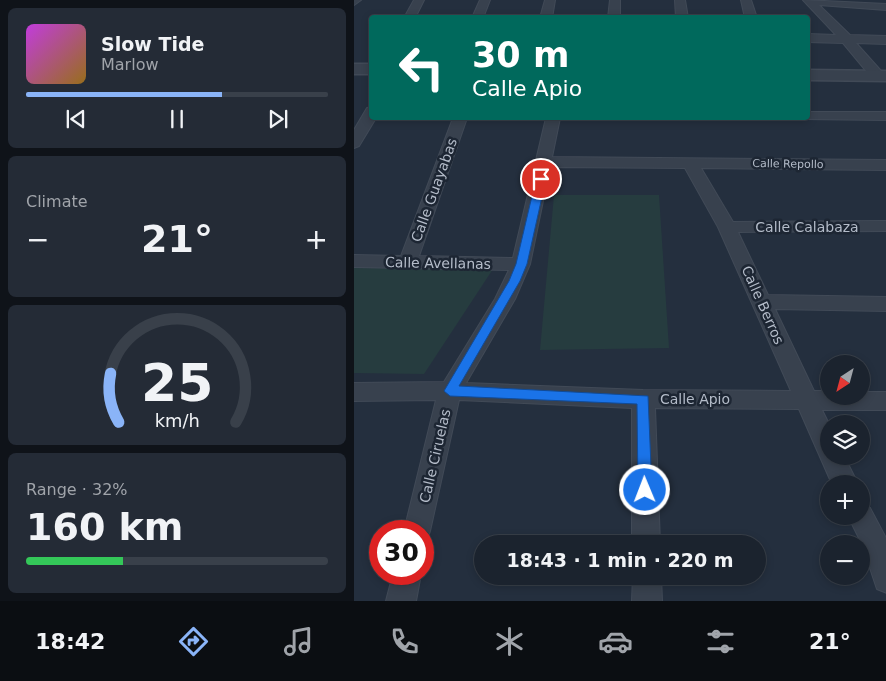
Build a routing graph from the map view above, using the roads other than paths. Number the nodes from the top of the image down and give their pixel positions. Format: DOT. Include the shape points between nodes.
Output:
graph roads {
  1 [pos="420,0"];
  2 [pos="485,0"];
  3 [pos="550,0"];
  4 [pos="615,0"];
  5 [pos="680,0"];
  6 [pos="746,0"];
  7 [pos="809,1"];
  8 [pos="886,7"];
  9 [pos="411,15"];
  10 [pos="478,15"];
  11 [pos="547,15"];
  12 [pos="614,15"];
  13 [pos="682,15"];
  14 [pos="750,15"];
  15 [pos="846,37"];
  16 [pos="810,38"];
  17 [pos="886,40"];
  18 [pos="354,69"];
  19 [pos="369,70"];
  20 [pos="810,75"];
  21 [pos="882,76"];
  22 [pos="369,116"];
  23 [pos="810,116"];
  24 [pos="886,116"];
  25 [pos="459,120"];
  26 [pos="553,120"];
  27 [pos="354,143"];
  28 [pos="545,162"];
  29 [pos="690,163"];
  30 [pos="886,165"];
  31 [pos="886,226"];
  32 [pos="727,227"];
  33 [pos="354,261"];
  34 [pos="408,262"];
  35 [pos="521,264"];
  36 [pos="762,302"];
  37 [pos="886,304"];
  38 [pos="450,391"];
  39 [pos="354,392"];
  40 [pos="643,399"];
  41 [pos="805,400"];
  42 [pos="886,401"];
  43 [pos="820,431"];
  44 [pos="420,520"];
  45 [pos="865,525"];
  46 [pos="646,535"];
  47 [pos="884,564"];
  48 [pos="405,585"];
  49 [pos="647,585"];
  50 [pos="401,601"];
  51 [pos="647,601"];
  1 -- 9 [label="street"];
  2 -- 10 [label="street"];
  3 -- 11 [label="street"];
  4 -- 12 [label="street"];
  5 -- 13 [label="street"];
  6 -- 14 [label="street"];
  7 -- 8 [label="street"];
  7 -- 15 [label="street"];
  15 -- 16 [label="street"];
  15 -- 17 [label="street"];
  15 -- 21 [label="street"];
  18 -- 19 [label="street"];
  20 -- 21 [label="street"];
  22 -- 27 [label="street"];
  23 -- 24 [label="street"];
  25 -- 34 [label="street, Calle Guayabas"];
  26 -- 28 [label="street, Calle Ciruelas"];
  28 -- 29 [label="street"];
  28 -- 35 [label="street, Calle Ciruelas"];
  29 -- 30 [label="street, Calle Repollo"];
  29 -- 32 [label="street, Calle Berros"];
  31 -- 32 [label="street, Calle Calabaza"];
  32 -- 36 [label="street, Calle Berros"];
  33 -- 34 [label="street, Calle Avellanas"];
  34 -- 35 [label="street, Calle Avellanas"];
  35 -- 38 [label="street, Calle Ciruelas" via="505,299"];
  36 -- 37 [label="street"];
  36 -- 41 [label="street, Calle Berros"];
  38 -- 39 [label="street, Calle Apio"];
  38 -- 40 [label="street, Calle Apio"];
  38 -- 44 [label="street, Calle Ciruelas"];
  40 -- 41 [label="street, Calle Apio"];
  40 -- 46 [label="street"];
  41 -- 42 [label="street, Calle Apio"];
  41 -- 43 [label="street, Calle Berros"];
  45 -- 47 [label="street"];
  48 -- 50 [label="street"];
  49 -- 51 [label="street"];
}
